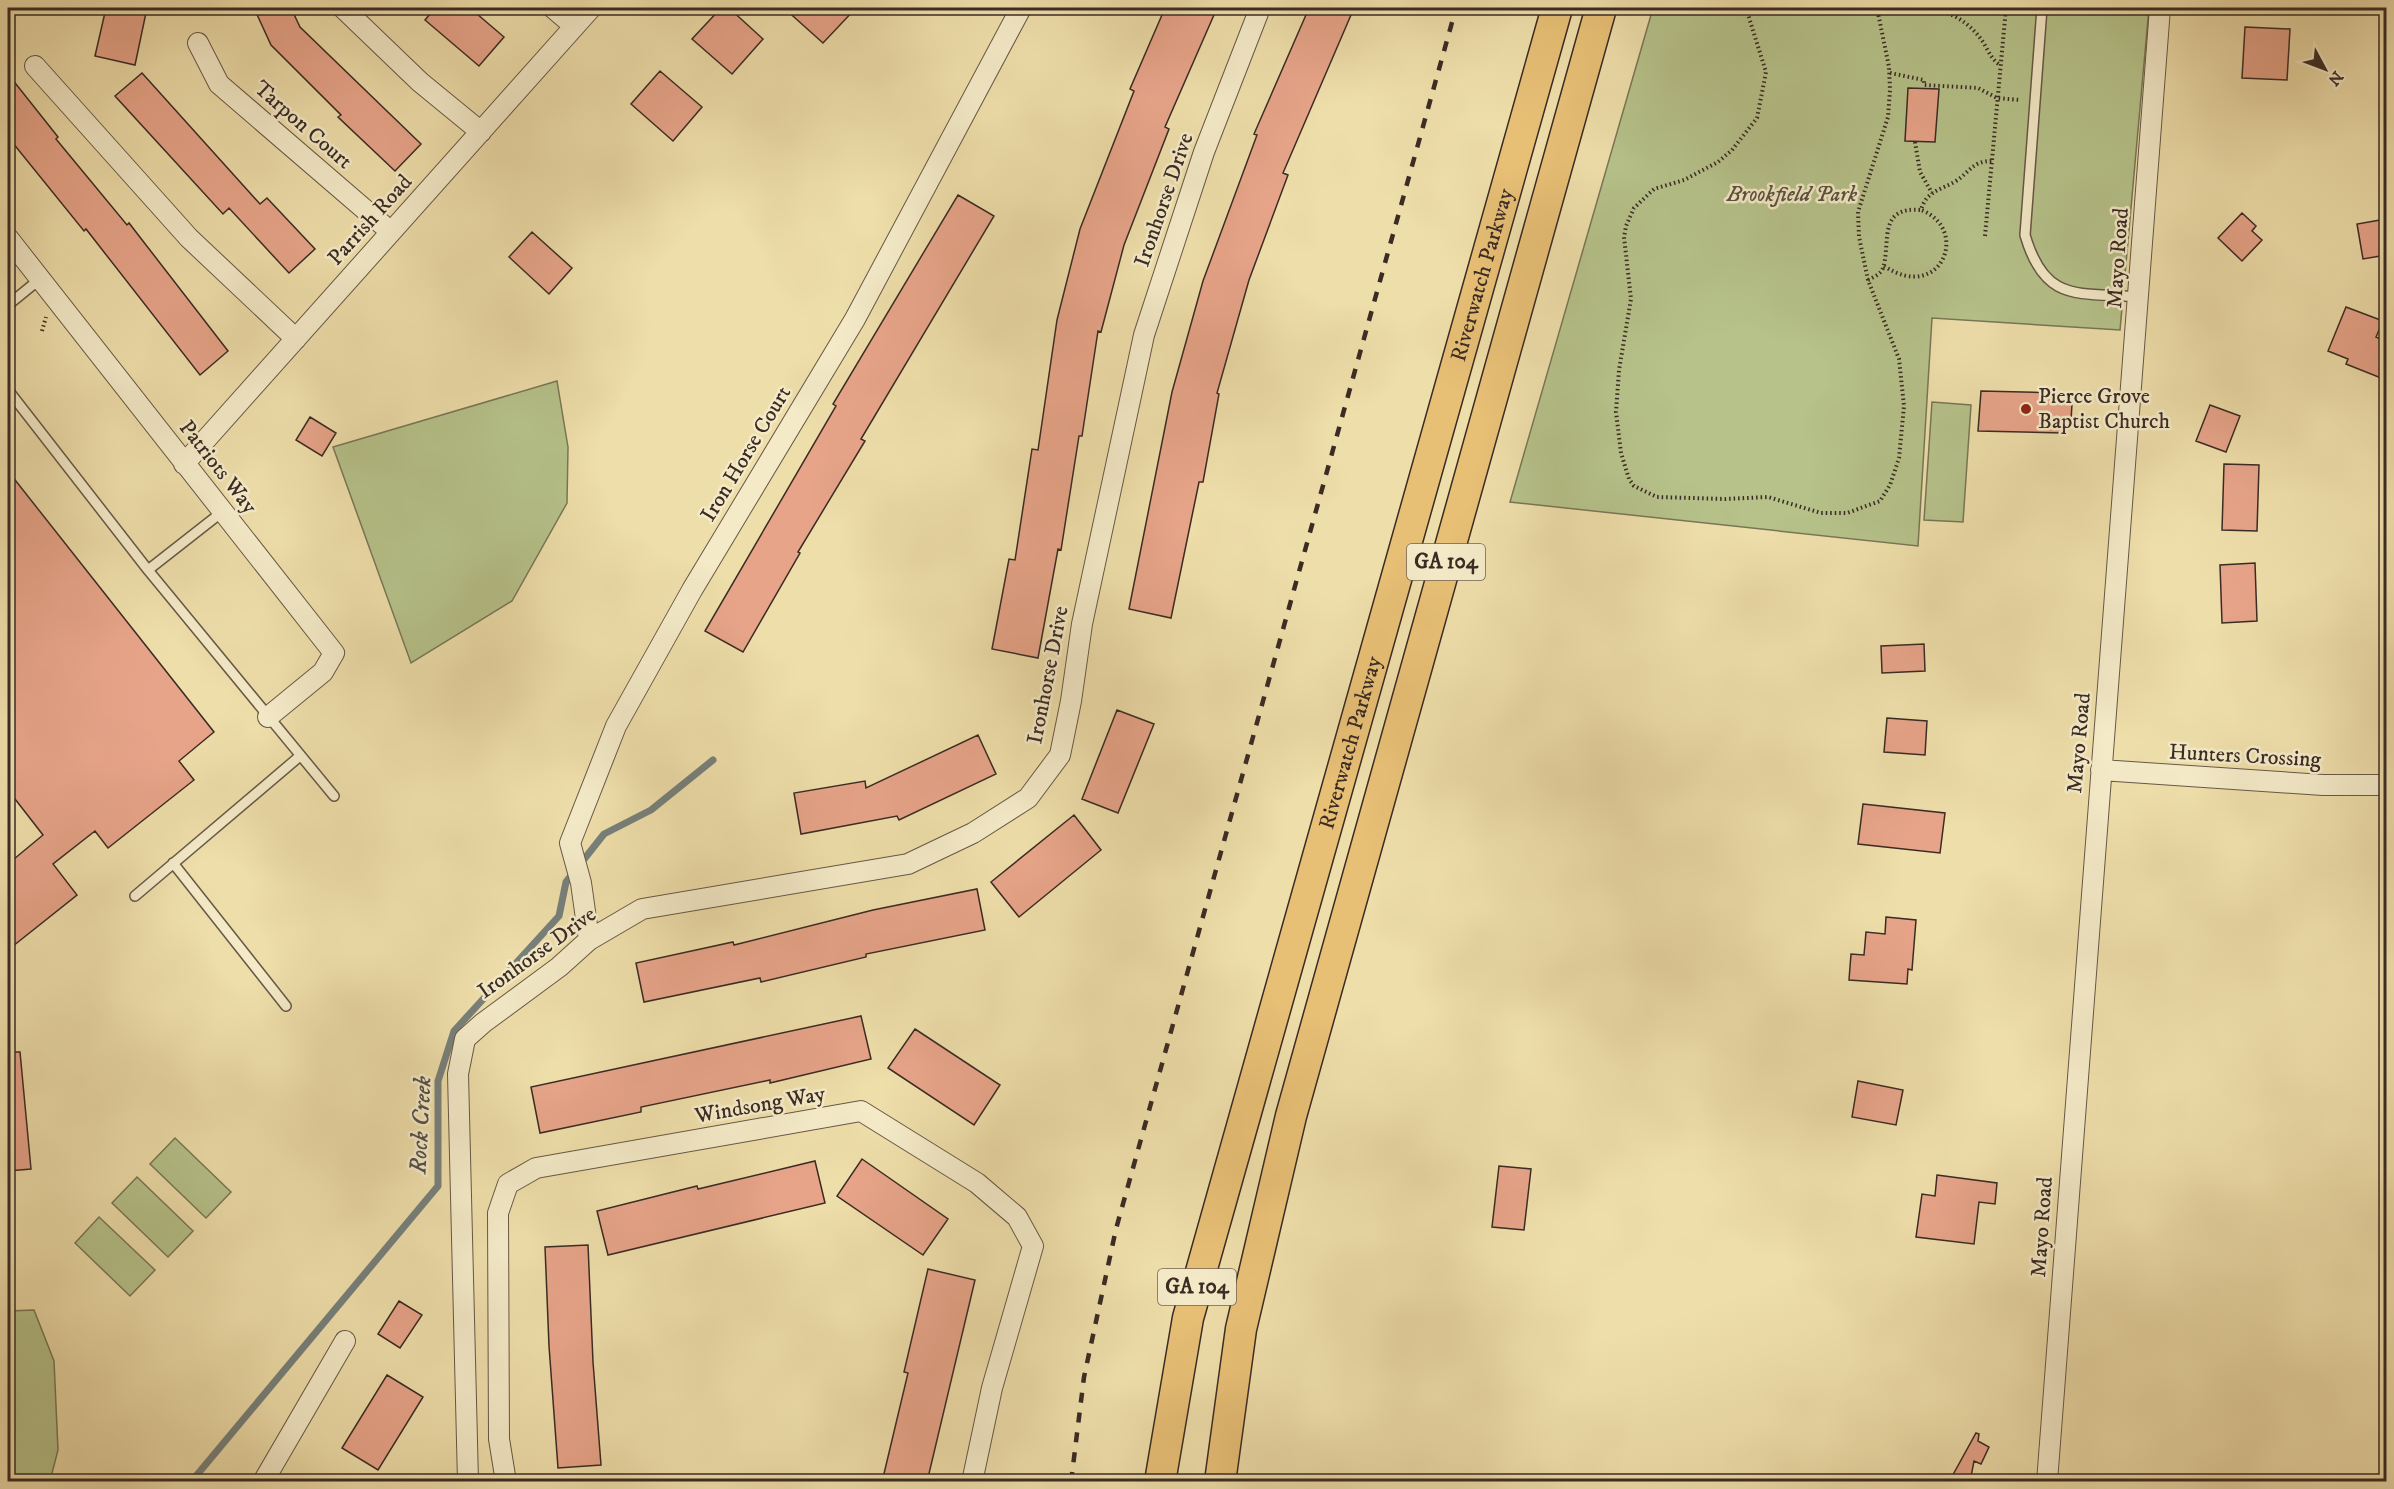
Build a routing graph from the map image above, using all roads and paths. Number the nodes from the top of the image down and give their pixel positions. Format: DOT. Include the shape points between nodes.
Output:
graph roads {
  1 [pos="343,8"];
  2 [pos="553,8"];
  3 [pos="591,8"];
  4 [pos="1021,8"];
  5 [pos="1260,8"];
  6 [pos="1557,8"];
  7 [pos="1601,8"];
  8 [pos="1746,8"];
  9 [pos="1877,8"];
  10 [pos="1892,8"];
  11 [pos="1921,8"];
  12 [pos="2006,8"];
  13 [pos="2042,8"];
  14 [pos="2160,8"];
  15 [pos="1877,14"];
  16 [pos="574,26"];
  17 [pos="198,43"];
  18 [pos="2000,65"];
  19 [pos="35,66"];
  20 [pos="1890,73"];
  21 [pos="1997,98"];
  22 [pos="2036,102"];
  23 [pos="481,132"];
  24 [pos="1915,142"];
  25 [pos="1992,161"];
  26 [pos="1932,193"];
  27 [pos="1922,210"];
  28 [pos="391,232"];
  29 [pos="1985,236"];
  30 [pos="8,238"];
  31 [pos="1884,267"];
  32 [pos="40,279"];
  33 [pos="1868,280"];
  34 [pos="2140,297"];
  35 [pos="8,305"];
  36 [pos="296,339"];
  37 [pos="8,390"];
  38 [pos="184,464"];
  39 [pos="222,512"];
  40 [pos="148,570"];
  41 [pos="268,717"];
  42 [pos="300,756"];
  43 [pos="2101,770"];
  44 [pos="2386,785"];
  45 [pos="334,796"];
  46 [pos="173,863"];
  47 [pos="135,896"];
  48 [pos="589,940"];
  49 [pos="286,1006"];
  50 [pos="345,1341"];
  51 [pos="262,1482"];
  52 [pos="468,1482"];
  53 [pos="506,1482"];
  54 [pos="972,1482"];
  55 [pos="1160,1482"];
  56 [pos="1220,1482"];
  57 [pos="2047,1482"];
  1 -- 23 [label="street" via="420,82"];
  2 -- 16 [label="street"];
  3 -- 16 [label="street, Parrish Road"];
  4 -- 48 [label="street, Iron Horse Court" via="855,319 692,590 616,726 570,843 581,883"];
  5 -- 48 [label="street, Ironhorse Drive" via="1204,153 1144,335 1082,624 1060,755 1028,798 973,833 908,864 642,909"];
  6 -- 55 [label="main road, Riverwatch Parkway / GA 104" via="1188,1318"];
  7 -- 56 [label="main road, Riverwatch Parkway / GA 104" via="1291,1116 1241,1329"];
  8 -- 33 [label="path" via="1766,72 1757,118 1718,162 1684,180 1654,189 1634,208 1626,226 1631,299 1616,412 1621,453 1634,486 1657,497 1782,499 1821,513 1847,513 1880,501 1899,458 1904,406 1899,359"];
  9 -- 15 [label="path"];
  10 -- 15 [label="path"];
  11 -- 18 [label="path" via="1942,10 1959,19"];
  12 -- 18 [label="path"];
  13 -- 22 [label="lane"];
  14 -- 34 [label="street, Mayo Road"];
  15 -- 20 [label="path"];
  16 -- 23 [label="street, Parrish Road"];
  17 -- 28 [label="street, Tarpon Court" via="219,84"];
  18 -- 21 [label="path"];
  19 -- 36 [label="street" via="189,238"];
  20 -- 21 [label="path" via="1924,80 1924,85 1978,88"];
  20 -- 33 [label="path" via="1888,117 1858,212 1858,237"];
  21 -- 22 [label="path"];
  21 -- 25 [label="path"];
  22 -- 34 [label="lane" via="2025,235 2032,259 2048,281 2067,292"];
  23 -- 28 [label="street, Parrish Road"];
  24 -- 26 [label="path" via="1920,172"];
  25 -- 26 [label="path" via="1972,165"];
  25 -- 29 [label="path"];
  26 -- 27 [label="path" via="1923,201"];
  27 -- 31 [label="path" via="1910,210 1890,223 1885,236"];
  27 -- 31 [label="path" via="1941,228 1946,247 1944,261 1923,275 1907,275"];
  28 -- 36 [label="street, Parrish Road"];
  30 -- 32 [label="street, Patriots Way"];
  31 -- 33 [label="path"];
  32 -- 35 [label="lane"];
  32 -- 38 [label="street, Patriots Way"];
  34 -- 43 [label="street, Mayo Road"];
  36 -- 38 [label="street, Parrish Road"];
  37 -- 40 [label="lane"];
  38 -- 39 [label="street, Patriots Way"];
  39 -- 40 [label="lane"];
  39 -- 41 [label="street, Patriots Way" via="334,653 323,672"];
  40 -- 41 [label="lane"];
  41 -- 42 [label="lane"];
  42 -- 45 [label="lane"];
  42 -- 46 [label="lane"];
  43 -- 44 [label="street, Hunters Crossing" via="2323,785"];
  43 -- 57 [label="street, Mayo Road"];
  46 -- 47 [label="lane"];
  46 -- 49 [label="lane"];
  48 -- 52 [label="street, Ironhorse Drive" via="465,1039 458,1074"];
  50 -- 51 [label="street"];
  53 -- 54 [label="street, Windsong Way" via="499,1439 498,1213 508,1184 536,1168 861,1111 977,1183 1017,1216 1033,1246 992,1388"];
}
